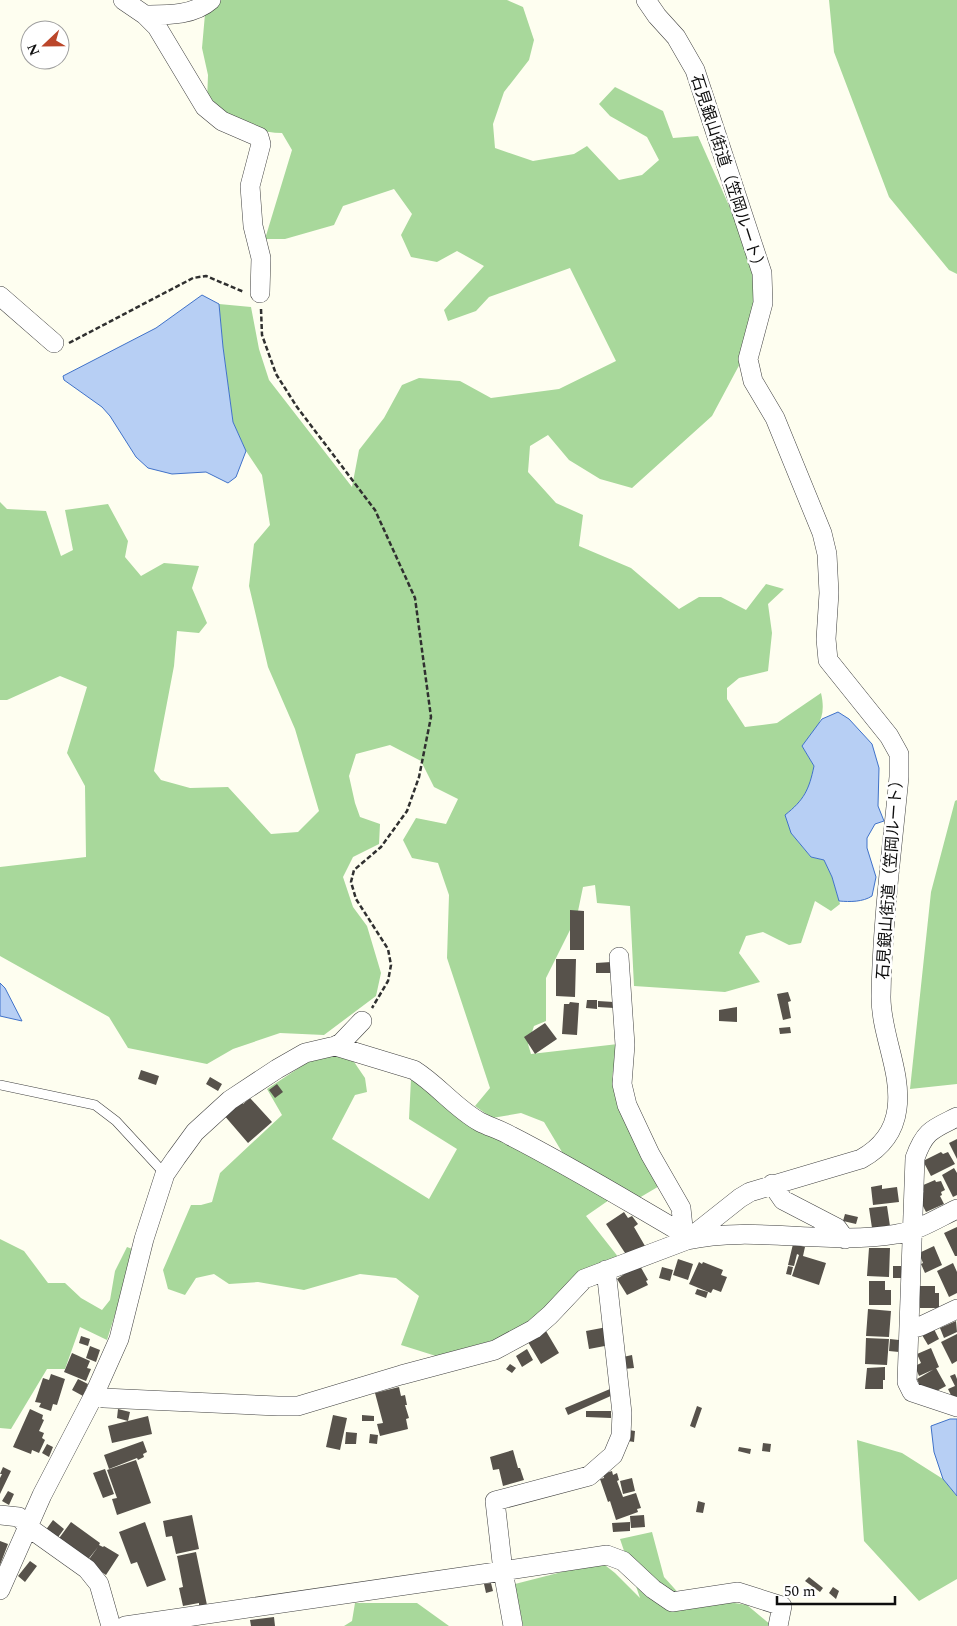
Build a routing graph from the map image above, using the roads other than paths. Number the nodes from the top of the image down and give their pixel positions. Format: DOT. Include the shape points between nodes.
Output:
graph roads {
  1 [pos="123,0"];
  2 [pos="210,0"];
  3 [pos="646,0"];
  4 [pos="145,15"];
  5 [pos="260,293"];
  6 [pos="0,296"];
  7 [pos="54,343"];
  8 [pos="619,957"];
  9 [pos="362,1021"];
  10 [pos="335,1046"];
  11 [pos="0,1085"];
  12 [pos="957,1117"];
  13 [pos="164,1174"];
  14 [pos="772,1184"];
  15 [pos="957,1209"];
  16 [pos="911,1230"];
  17 [pos="845,1239"];
  18 [pos="687,1240"];
  19 [pos="606,1270"];
  20 [pos="957,1309"];
  21 [pos="910,1328"];
  22 [pos="94,1395"];
  23 [pos="957,1407"];
  24 [pos="0,1515"];
  25 [pos="28,1527"];
  26 [pos="503,1571"];
  27 [pos="0,1590"];
  28 [pos="111,1626"];
  29 [pos="125,1626"];
  30 [pos="513,1626"];
  31 [pos="778,1626"];
  1 -- 4 [label="street"];
  2 -- 4 [label="street" via="195,10"];
  3 -- 14 [label="street, 石見銀山街道（笠岡ルート）" via="676,37 695,70 762,273 763,303 748,358 753,381 775,418 822,533 828,564 828,660 889,736 899,754 881,999 898,1089 897,1110 890,1131 875,1151 861,1159"];
  4 -- 5 [label="street" via="157,27 205,107 222,121 259,137 261,144 250,186 253,226 261,258"];
  6 -- 7 [label="street"];
  8 -- 18 [label="street" via="625,1045 622,1084 627,1105 650,1154 682,1208"];
  9 -- 10 [label="street"];
  10 -- 13 [label="street" via="305,1053 230,1100 195,1132"];
  10 -- 18 [label="street" via="414,1070 480,1122 593,1180 677,1230"];
  11 -- 13 [label="lane" via="95,1105 116,1121"];
  12 -- 16 [label="street" via="929,1131 920,1143 915,1158"];
  13 -- 22 [label="street" via="118,1339"];
  14 -- 17 [label="street" via="783,1200 837,1228"];
  14 -- 18 [label="street, 石見銀山街道（笠岡ルート）" via="740,1198"];
  15 -- 16 [label="street"];
  16 -- 17 [label="street"];
  16 -- 21 [label="street"];
  17 -- 18 [label="street" via="733,1235"];
  18 -- 19 [label="street"];
  19 -- 22 [label="street" via="584,1279 534,1329 495,1350 298,1406"];
  19 -- 26 [label="street" via="622,1413 621,1436 613,1455 589,1476 495,1501"];
  20 -- 21 [label="street"];
  21 -- 23 [label="street" via="907,1382 912,1392"];
  22 -- 25 [label="street"];
  24 -- 25 [label="street" via="19,1517"];
  25 -- 27 [label="street"];
  25 -- 28 [label="street" via="87,1569 99,1584"];
  26 -- 29 [label="street"];
  26 -- 30 [label="street"];
  26 -- 31 [label="street" via="607,1555 623,1561 652,1589 672,1602 738,1592 782,1606"];
}
